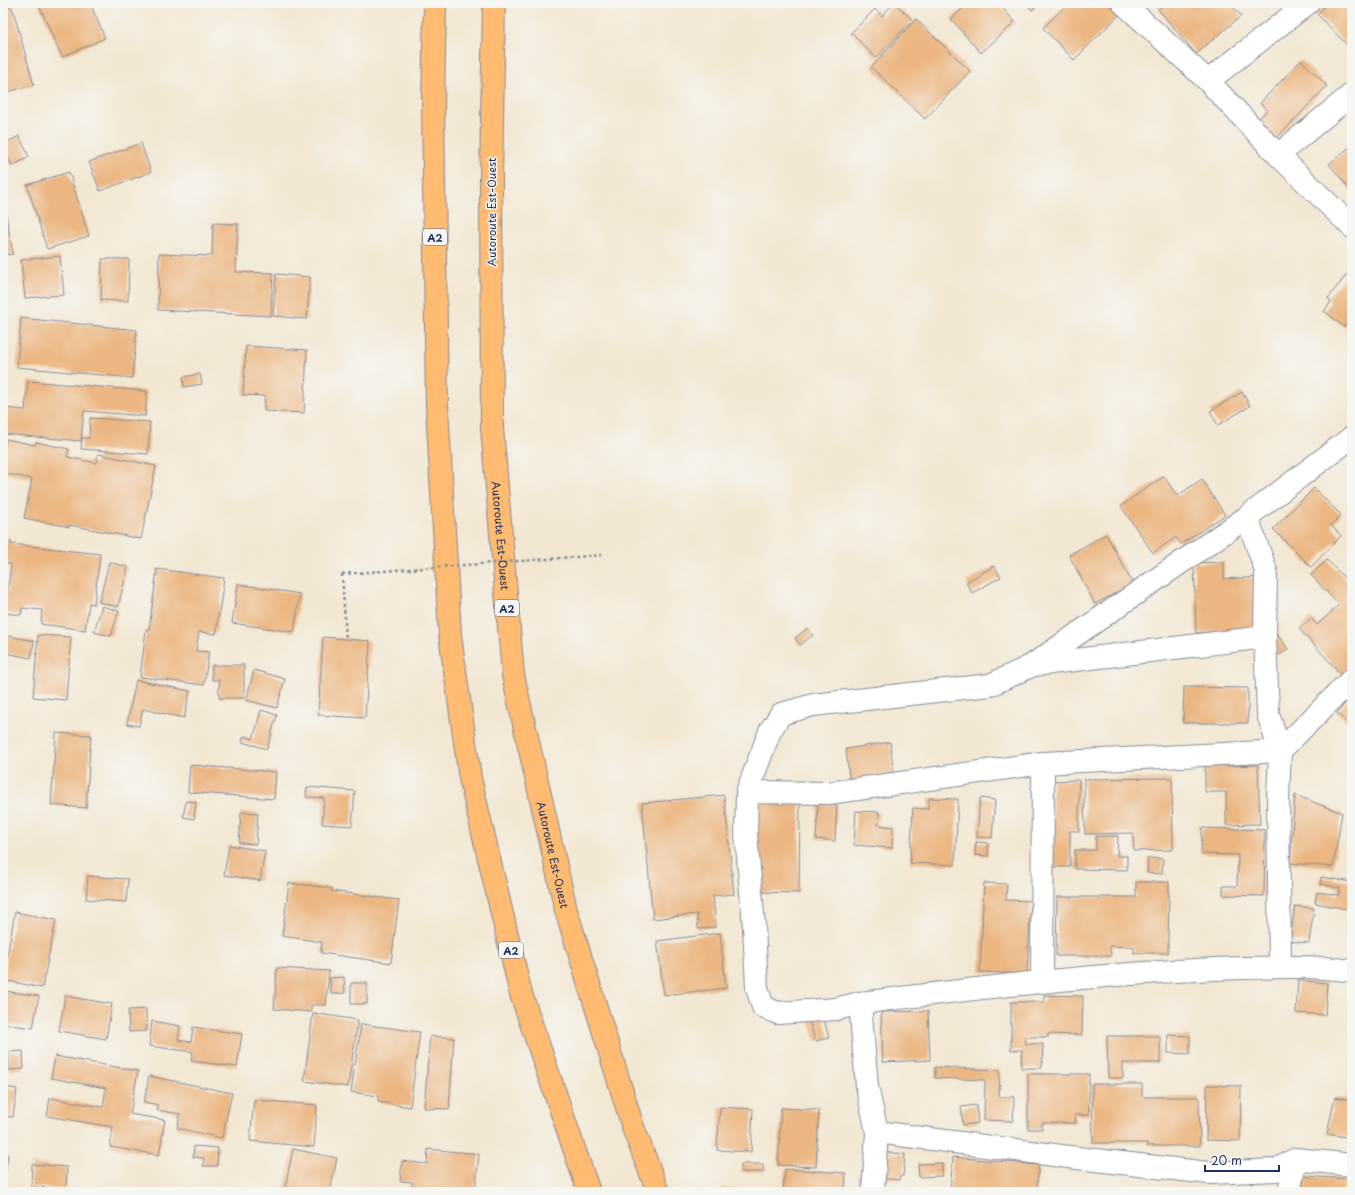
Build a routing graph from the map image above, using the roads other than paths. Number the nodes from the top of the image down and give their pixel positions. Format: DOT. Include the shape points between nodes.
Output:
graph roads {
  1 [pos="435,3"];
  2 [pos="494,3"];
  3 [pos="1123,3"];
  4 [pos="1308,3"];
  5 [pos="1208,81"];
  6 [pos="1352,94"];
  7 [pos="1278,155"];
  8 [pos="1352,226"];
  9 [pos="1352,437"];
  10 [pos="1247,517"];
  11 [pos="1265,636"];
  12 [pos="1031,666"];
  13 [pos="1352,679"];
  14 [pos="1280,751"];
  15 [pos="1043,763"];
  16 [pos="747,792"];
  17 [pos="1280,967"];
  18 [pos="1352,971"];
  19 [pos="1042,982"];
  20 [pos="860,1003"];
  21 [pos="877,1132"];
  22 [pos="1296,1159"];
  23 [pos="1352,1166"];
  24 [pos="589,1192"];
  25 [pos="658,1192"];
  26 [pos="873,1192"];
  27 [pos="1289,1192"];
  1 -- 24 [label="highway, A2" via="433,103 437,406 450,635 470,778 521,994"];
  2 -- 25 [label="highway, Autoroute Est-Ouest / A2" via="491,179 492,428 513,675 566,910 632,1128"];
  3 -- 5 [label="street"];
  4 -- 5 [label="street"];
  5 -- 7 [label="street"];
  6 -- 7 [label="street"];
  7 -- 8 [label="street"];
  9 -- 10 [label="street"];
  10 -- 11 [label="street" via="1266,571"];
  10 -- 12 [label="street"];
  11 -- 12 [label="street"];
  11 -- 14 [label="street" via="1268,714"];
  12 -- 16 [label="street" via="990,685 813,706 781,714 770,731"];
  13 -- 14 [label="street"];
  14 -- 15 [label="street"];
  14 -- 17 [label="street"];
  15 -- 16 [label="street" via="829,793"];
  15 -- 19 [label="street"];
  16 -- 20 [label="street" via="746,834 754,926 756,988 763,1007 778,1013 836,1009"];
  17 -- 18 [label="street"];
  17 -- 19 [label="street" via="1183,971"];
  19 -- 20 [label="street"];
  20 -- 21 [label="street" via="867,1087"];
  21 -- 22 [label="street" via="1208,1174 1276,1170"];
  21 -- 26 [label="street"];
  22 -- 23 [label="street"];
  22 -- 27 [label="street"];
}
